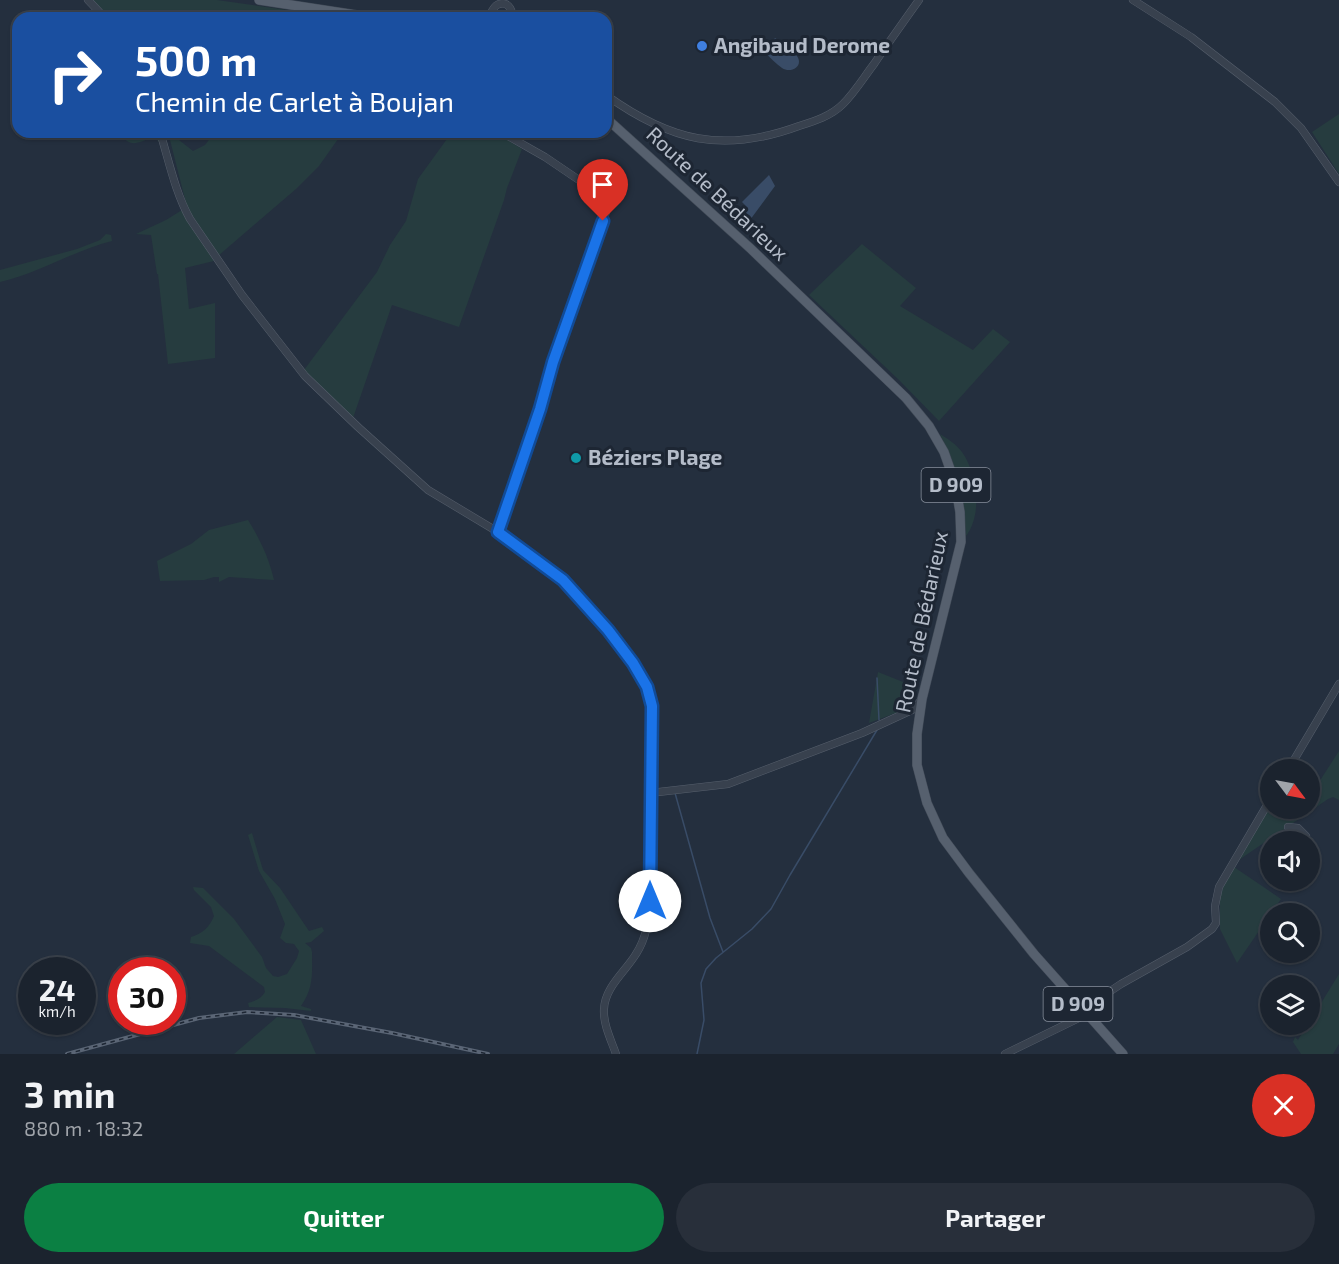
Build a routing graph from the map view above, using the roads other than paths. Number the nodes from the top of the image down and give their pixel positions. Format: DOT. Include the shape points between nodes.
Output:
graph roads {
  1 [pos="87,0"];
  2 [pos="260,0"];
  3 [pos="489,0"];
  4 [pos="919,0"];
  5 [pos="1133,0"];
  6 [pos="509,3"];
  7 [pos="495,6"];
  8 [pos="99,12"];
  9 [pos="337,12"];
  10 [pos="492,12"];
  11 [pos="612,99"];
  12 [pos="612,123"];
  13 [pos="162,138"];
  14 [pos="511,138"];
  15 [pos="1339,182"];
  16 [pos="498,532"];
  17 [pos="1339,684"];
  18 [pos="922,699"];
  19 [pos="1295,759"];
  20 [pos="650,793"];
  21 [pos="1260,817"];
  22 [pos="1288,827"];
  23 [pos="1301,831"];
  24 [pos="1083,1013"];
  25 [pos="1118,1052"];
  26 [pos="616,1054"];
  27 [pos="1005,1054"];
  1 -- 8 [label="street"];
  2 -- 9 [label="main road"];
  3 -- 7 [label="street"];
  4 -- 11 [label="street" via="844,103 823,118 783,132 738,141 698,139 654,125"];
  5 -- 15 [label="street" via="1191,37 1275,102 1301,128"];
  6 -- 7 [label="street"];
  7 -- 10 [label="street"];
  12 -- 18 [label="main road, Route de Bédarieux / D 909" via="767,264 906,398 939,443 955,483 961,542"];
  13 -- 16 [label="street" via="190,219 305,376 428,490"];
  14 -- 16 [label="street" via="610,201"];
  16 -- 20 [label="street" via="563,580 608,630 647,687 652,706"];
  17 -- 19 [label="street"];
  18 -- 20 [label="street" via="914,709 879,725 728,784"];
  18 -- 24 [label="main road, Route de Bédarieux / D 909" via="917,765 927,803 943,838"];
  20 -- 26 [label="street" via="647,930 604,1005 605,1022"];
  21 -- 24 [label="street" via="1219,887 1212,929 1121,984"];
  22 -- 23 [label="street"];
  24 -- 25 [label="main road, Route de Bédarieux / D 909"];
  24 -- 27 [label="street"];
}
